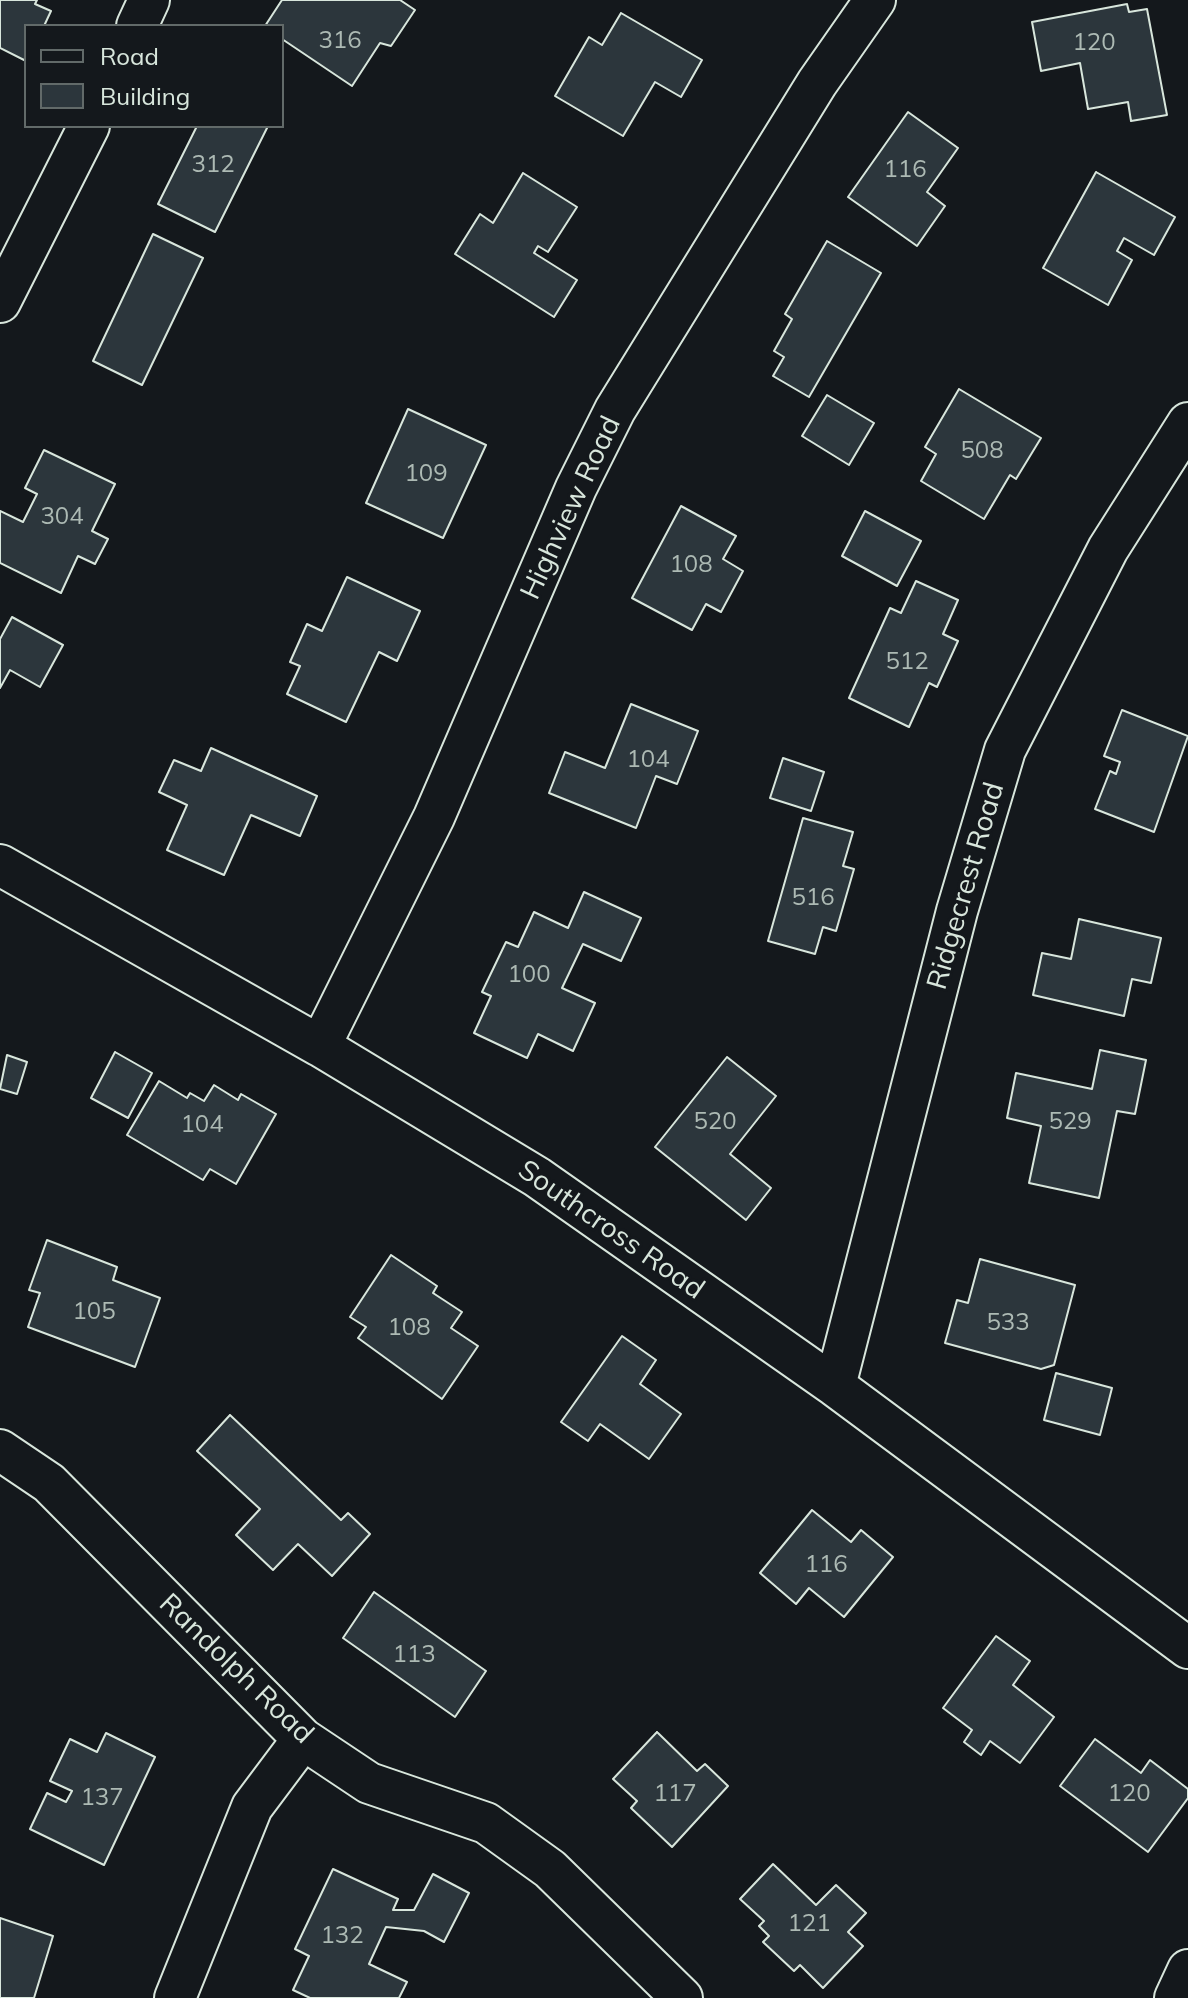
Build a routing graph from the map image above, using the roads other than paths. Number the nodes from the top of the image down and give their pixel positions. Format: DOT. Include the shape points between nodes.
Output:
graph roads {
  1 [pos="149,0"];
  2 [pos="875,0"];
  3 [pos="138,24"];
  4 [pos="88,128"];
  5 [pos="0,302"];
  6 [pos="1188,423"];
  7 [pos="0,865"];
  8 [pos="320,1046"];
  9 [pos="835,1386"];
  10 [pos="0,1450"];
  11 [pos="1188,1648"];
  12 [pos="303,1739"];
  13 [pos="1188,1970"];
  14 [pos="175,1998"];
  15 [pos="682,1998"];
  16 [pos="1175,1998"];
  1 -- 3 [label="street"];
  2 -- 8 [label="street, Highview Road" via="817,83 615,410 434,817"];
  4 -- 5 [label="street"];
  6 -- 9 [label="street, Ridgecrest Road" via="1108,549 1005,750 945,956"];
  7 -- 8 [label="street, Southcross Road"];
  8 -- 9 [label="street, Southcross Road" via="537,1177"];
  9 -- 11 [label="street, Southcross Road"];
  10 -- 12 [label="street, Randolph Road" via="49,1483"];
  12 -- 14 [label="street" via="252,1807"];
  12 -- 15 [label="street, Randolph Road" via="369,1783 486,1823 550,1869"];
  13 -- 16 [label="street"];
}
